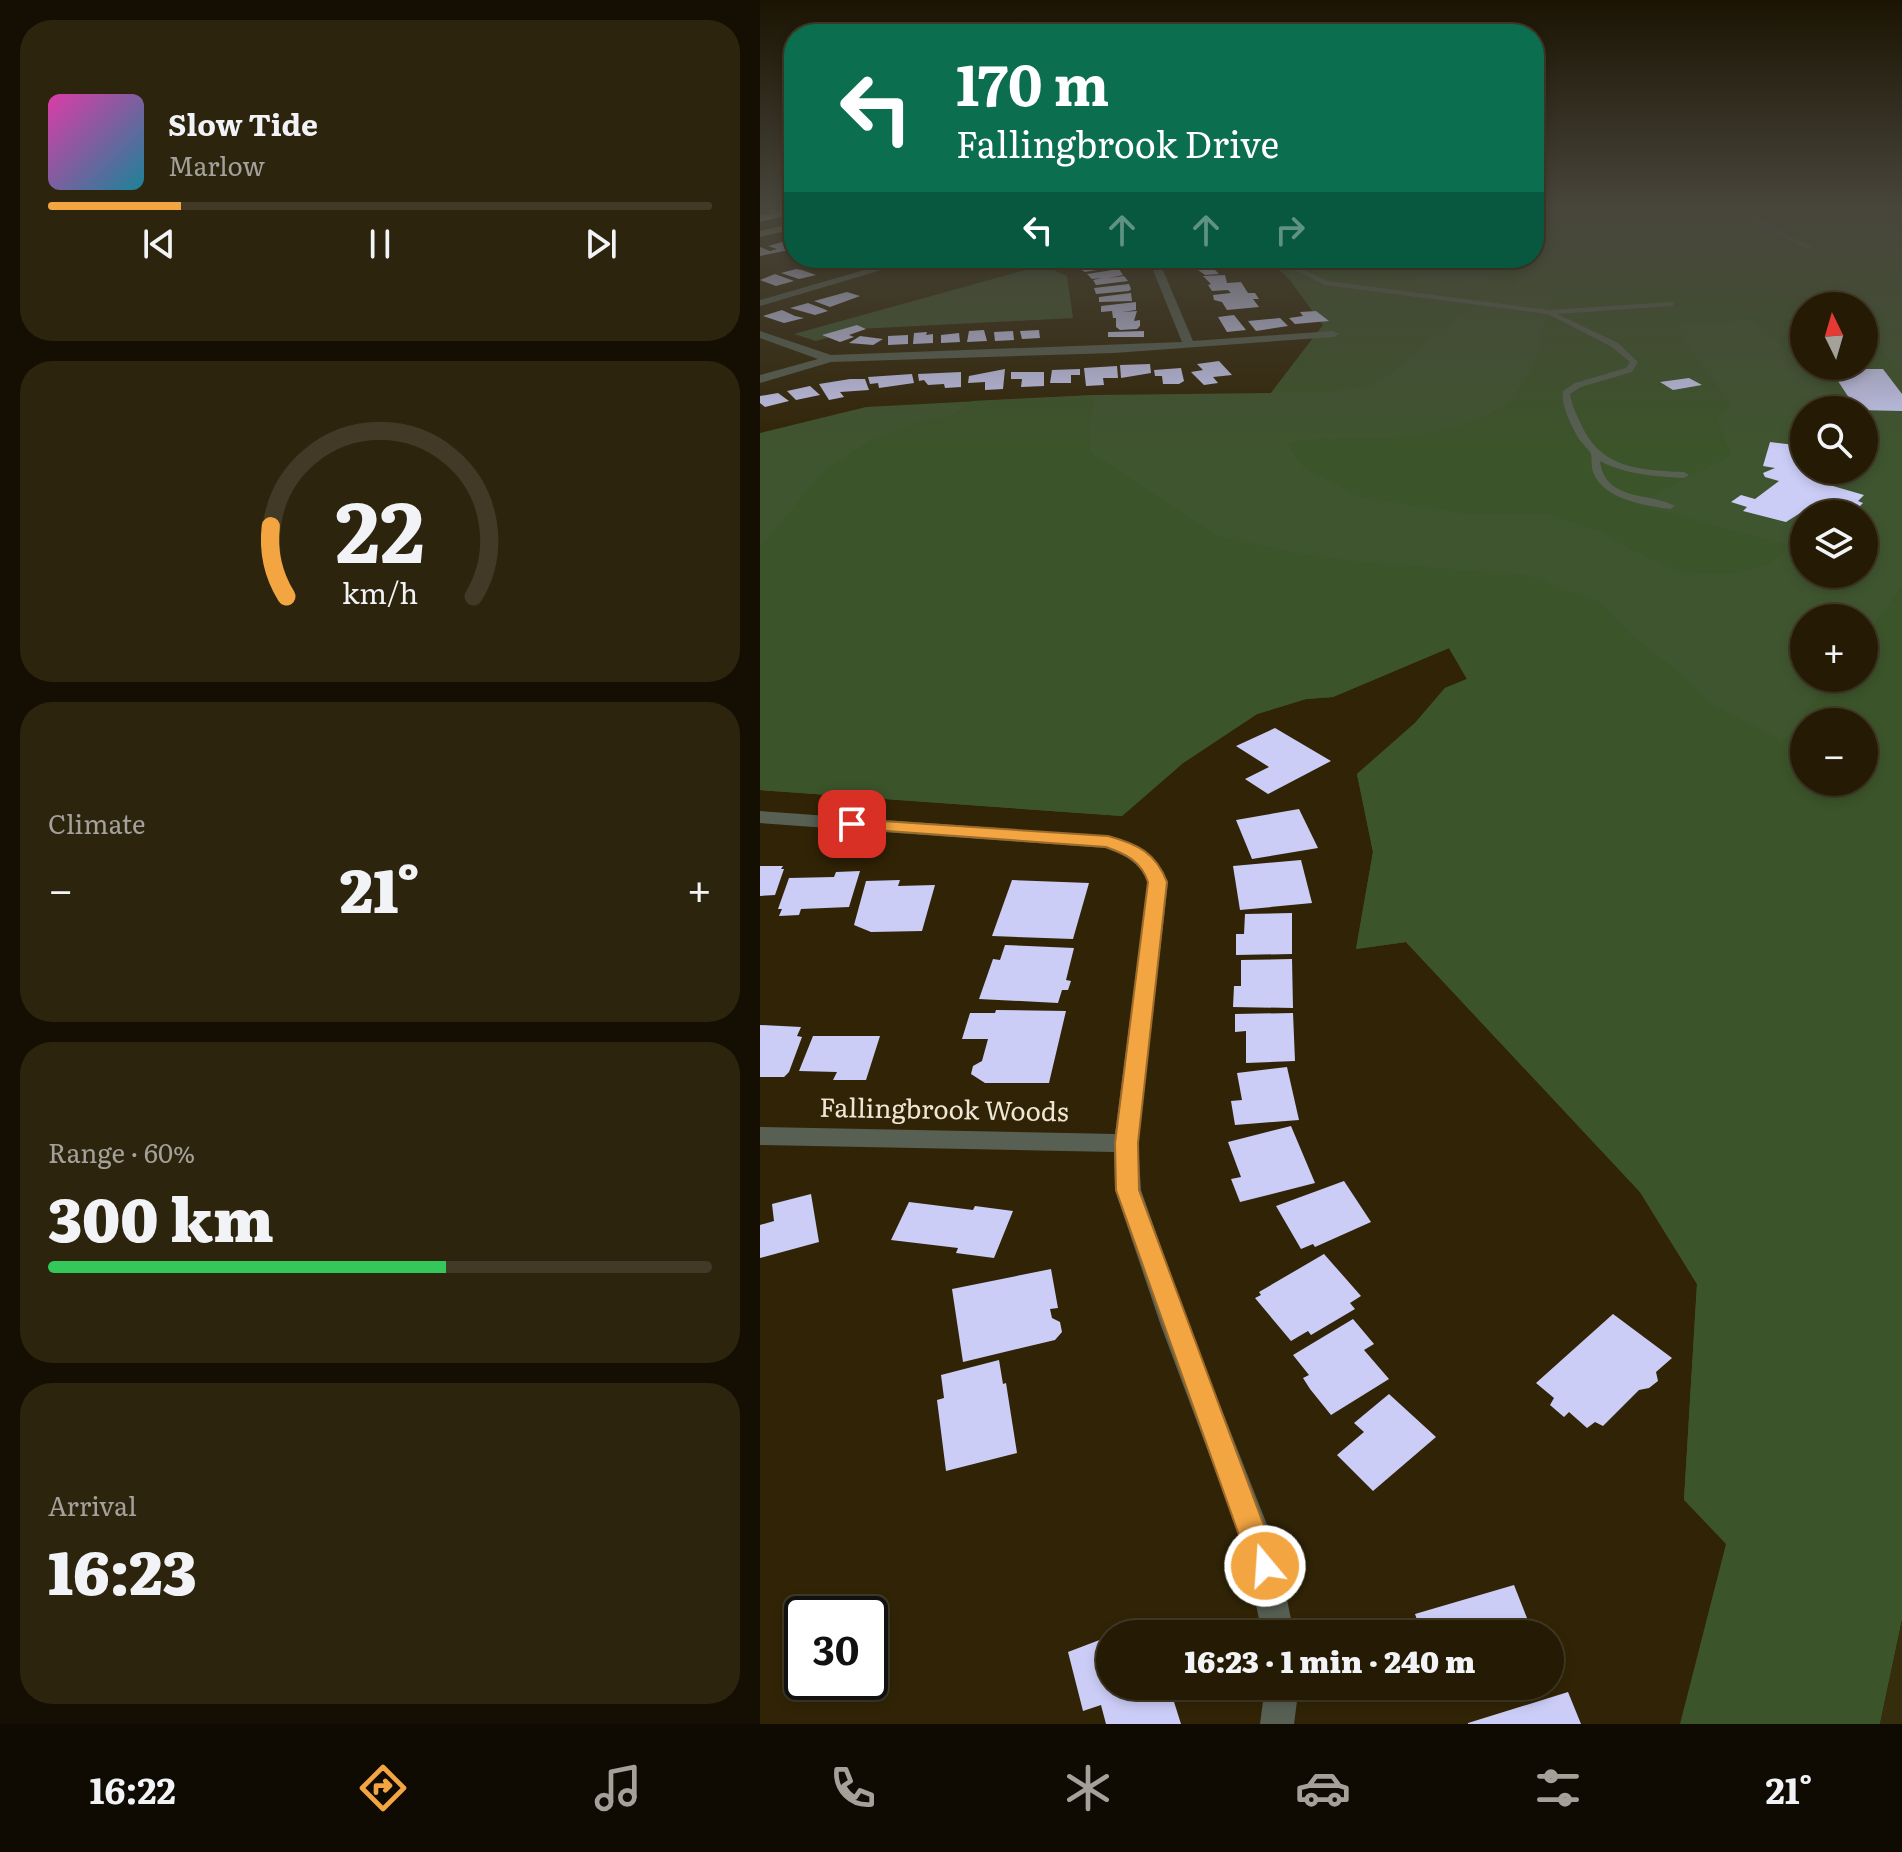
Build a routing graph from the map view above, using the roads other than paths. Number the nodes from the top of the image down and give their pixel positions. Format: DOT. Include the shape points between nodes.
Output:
graph roads {
  1 [pos="804,290"];
  2 [pos="1166,290"];
  3 [pos="1383,290"];
  4 [pos="760,303"];
  5 [pos="1670,304"];
  6 [pos="1549,312"];
  7 [pos="760,334"];
  8 [pos="1333,334"];
  9 [pos="1189,345"];
  10 [pos="830,359"];
  11 [pos="760,379"];
  12 [pos="1595,456"];
  13 [pos="1684,475"];
  14 [pos="1670,506"];
  15 [pos="760,817"];
  16 [pos="760,1136"];
  17 [pos="1126,1143"];
  18 [pos="1275,1620"];
  19 [pos="1280,1700"];
  20 [pos="1277,1724"];
  1 -- 4 [label="street"];
  2 -- 9 [label="street"];
  3 -- 6 [label="lane"];
  5 -- 6 [label="lane"];
  6 -- 12 [label="lane" via="1615,345 1634,362 1629,370 1566,393 1577,429"];
  7 -- 10 [label="street"];
  8 -- 9 [label="street"];
  9 -- 10 [label="street"];
  10 -- 11 [label="street"];
  12 -- 13 [label="lane" via="1627,469"];
  12 -- 14 [label="lane" via="1597,478 1608,487"];
  15 -- 17 [label="street" via="1108,842 1151,864 1158,882"];
  16 -- 17 [label="street, Fallingbrook Woods"];
  17 -- 18 [label="street" via="1128,1190 1261,1550"];
  19 -- 20 [label="street"];
}
